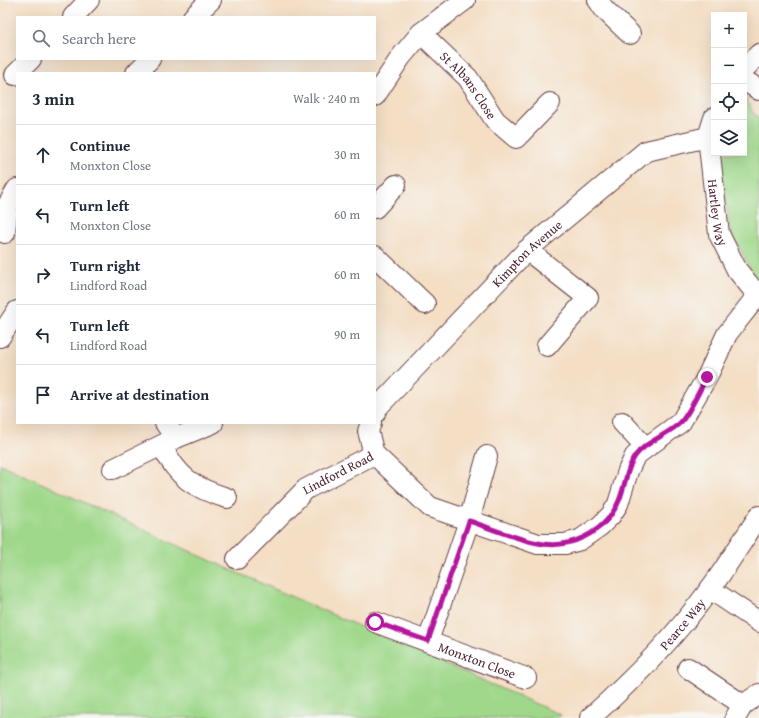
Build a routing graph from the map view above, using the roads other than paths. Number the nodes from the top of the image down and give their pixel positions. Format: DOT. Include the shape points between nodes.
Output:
graph roads {
  1 [pos="90,0"];
  2 [pos="211,0"];
  3 [pos="465,0"];
  4 [pos="598,0"];
  5 [pos="73,16"];
  6 [pos="194,16"];
  7 [pos="421,33"];
  8 [pos="630,34"];
  9 [pos="759,54"];
  10 [pos="30,60"];
  11 [pos="149,60"];
  12 [pos="747,66"];
  13 [pos="18,72"];
  14 [pos="137,72"];
  15 [pos="747,82"];
  16 [pos="759,90"];
  17 [pos="376,94"];
  18 [pos="550,103"];
  19 [pos="713,120"];
  20 [pos="708,137"];
  21 [pos="396,185"];
  22 [pos="16,191"];
  23 [pos="376,207"];
  24 [pos="7,233"];
  25 [pos="527,250"];
  26 [pos="376,257"];
  27 [pos="758,297"];
  28 [pos="425,304"];
  29 [pos="16,313"];
  30 [pos="0,337"];
  31 [pos="547,346"];
  32 [pos="376,409"];
  33 [pos="622,422"];
  34 [pos="210,424"];
  35 [pos="371,424"];
  36 [pos="168,436"];
  37 [pos="645,447"];
  38 [pos="374,454"];
  39 [pos="487,456"];
  40 [pos="113,469"];
  41 [pos="227,498"];
  42 [pos="759,516"];
  43 [pos="469,521"];
  44 [pos="237,559"];
  45 [pos="710,589"];
  46 [pos="375,622"];
  47 [pos="759,622"];
  48 [pos="428,641"];
  49 [pos="688,668"];
  50 [pos="526,678"];
  51 [pos="746,706"];
  52 [pos="590,718"];
  1 -- 5 [label="street"];
  2 -- 6 [label="street"];
  3 -- 7 [label="street"];
  4 -- 8 [label="street"];
  7 -- 17 [label="street"];
  7 -- 18 [label="street, St Albans Close" via="468,78 496,120 516,138"];
  9 -- 12 [label="street"];
  10 -- 13 [label="street"];
  11 -- 14 [label="street"];
  15 -- 16 [label="street"];
  19 -- 20 [label="street, Hartley Way"];
  20 -- 25 [label="street, Kimpton Avenue" via="646,151"];
  20 -- 27 [label="street, Hartley Way" via="719,234 737,270"];
  21 -- 23 [label="street"];
  22 -- 24 [label="street" via="8,205"];
  25 -- 31 [label="street" via="588,298"];
  25 -- 32 [label="street, Kimpton Avenue"];
  26 -- 28 [label="street"];
  27 -- 37 [label="street, Lindford Road" via="727,334 707,377 681,422"];
  29 -- 30 [label="street"];
  33 -- 37 [label="street"];
  34 -- 36 [label="street"];
  35 -- 38 [label="street" via="368,431"];
  36 -- 40 [label="street"];
  36 -- 41 [label="street" via="174,467 182,477 202,489"];
  37 -- 43 [label="street, Lindford Road" via="635,456 618,504 611,515 580,540 565,544 538,544"];
  38 -- 43 [label="street, Lindford Road" via="430,507"];
  38 -- 44 [label="street, Lindford Road" via="306,489"];
  39 -- 43 [label="street"];
  42 -- 45 [label="street, Pearce Way"];
  43 -- 48 [label="street, Monxton Close"];
  45 -- 47 [label="street"];
  45 -- 52 [label="street, Pearce Way" via="638,674"];
  46 -- 48 [label="street, Monxton Close"];
  48 -- 50 [label="street, Monxton Close"];
  49 -- 51 [label="street"];
}
